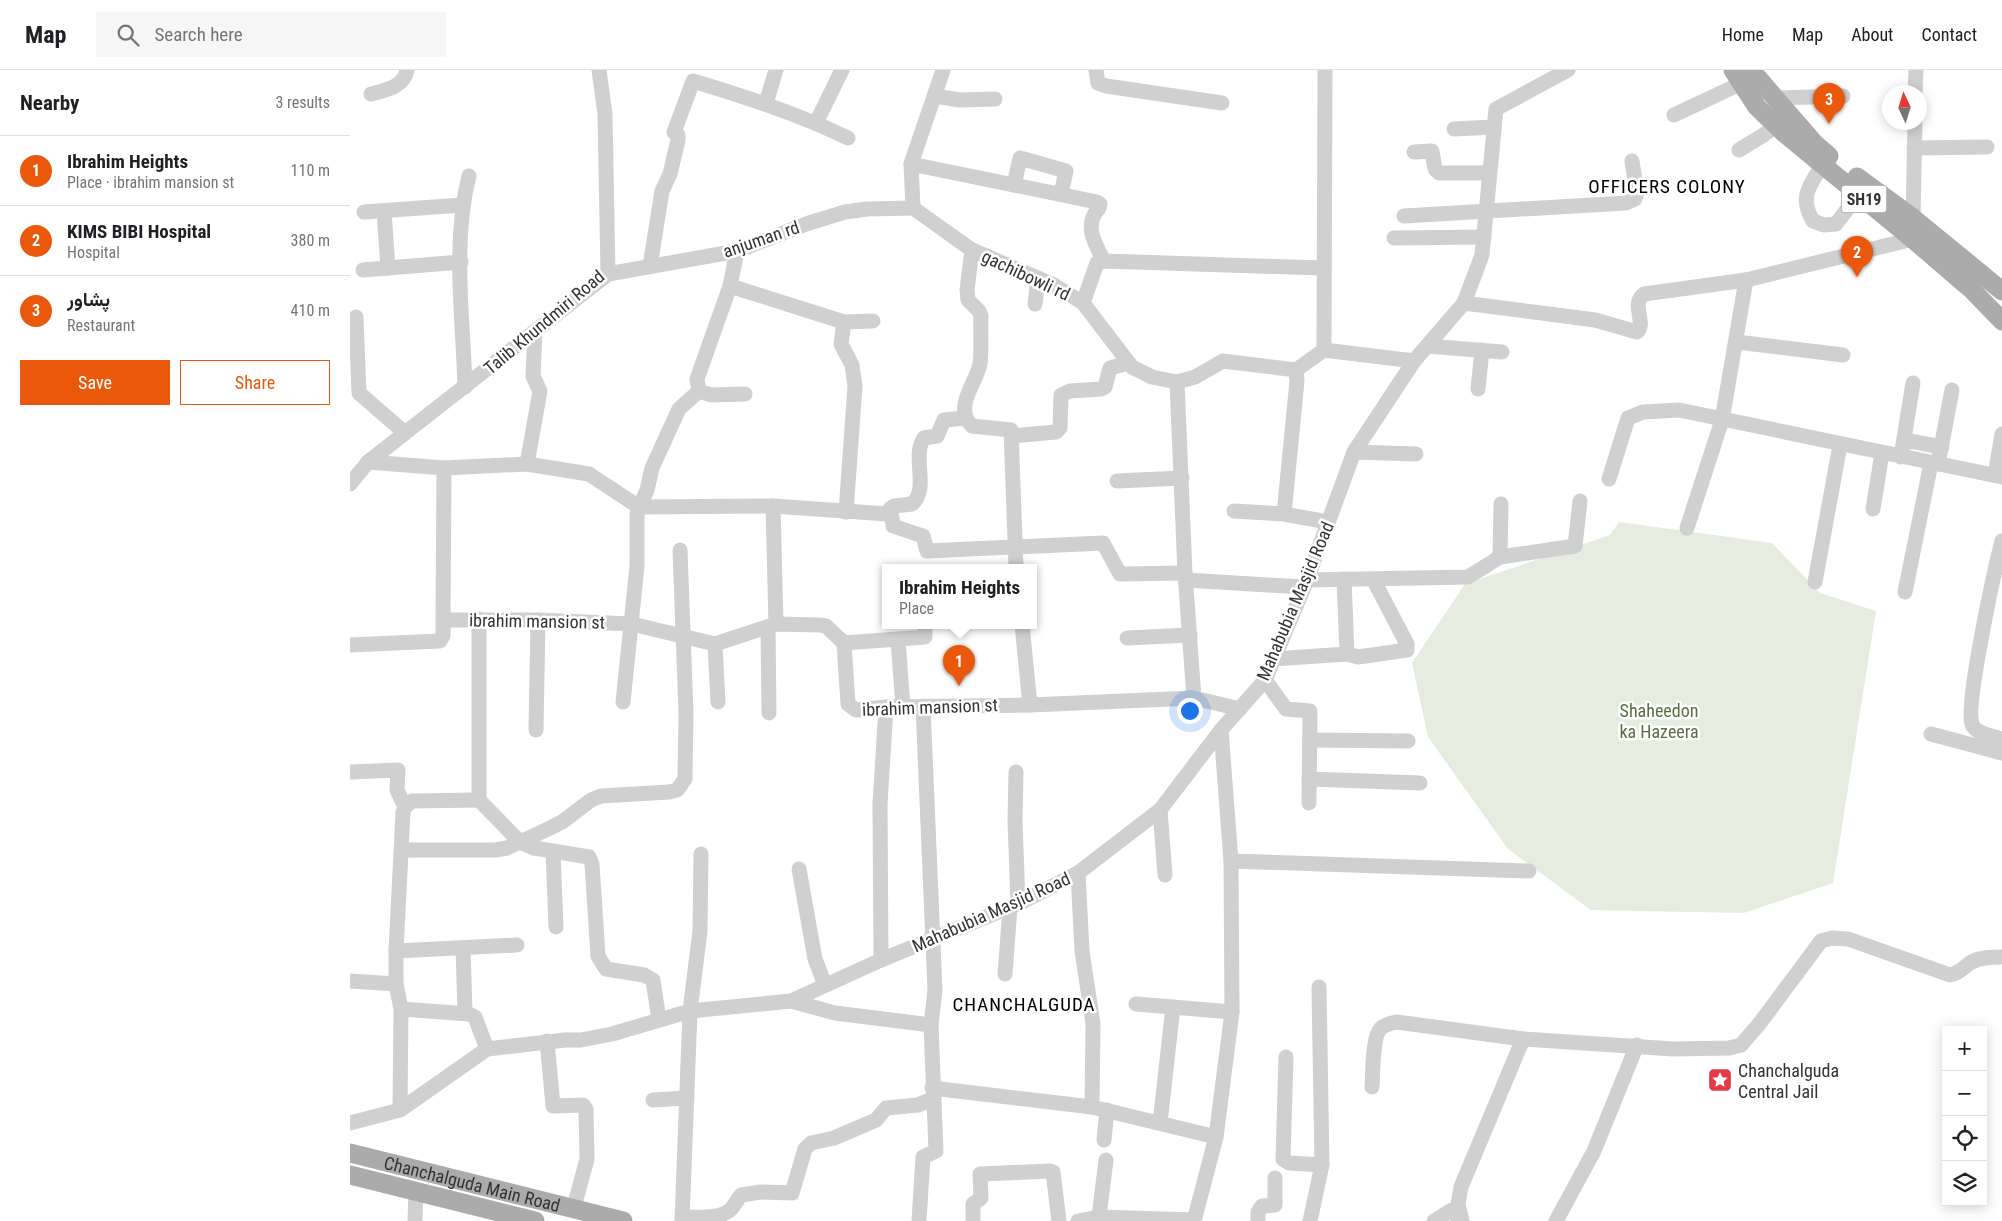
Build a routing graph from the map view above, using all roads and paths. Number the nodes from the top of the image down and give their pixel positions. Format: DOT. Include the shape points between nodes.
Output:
graph roads {
  1 [pos="407,70"];
  2 [pos="599,70"];
  3 [pos="776,70"];
  4 [pos="842,70"];
  5 [pos="943,70"];
  6 [pos="1096,70"];
  7 [pos="1325,70"];
  8 [pos="1568,70"];
  9 [pos="1916,70"];
  10 [pos="1742,74"];
  11 [pos="1915,85"];
  12 [pos="371,94"];
  13 [pos="934,96"];
  14 [pos="1843,96"];
  15 [pos="1774,98"];
  16 [pos="995,99"];
  17 [pos="1222,103"];
  18 [pos="766,104"];
  19 [pos="1674,115"];
  20 [pos="816,123"];
  21 [pos="1776,125"];
  22 [pos="1494,127"];
  23 [pos="1454,129"];
  24 [pos="1915,130"];
  25 [pos="848,138"];
  26 [pos="1987,147"];
  27 [pos="1914,148"];
  28 [pos="1739,150"];
  29 [pos="1414,152"];
  30 [pos="1632,162"];
  31 [pos="912,164"];
  32 [pos="1822,166"];
  33 [pos="1490,173"];
  34 [pos="469,176"];
  35 [pos="1014,185"];
  36 [pos="1061,194"];
  37 [pos="1858,195"];
  38 [pos="462,205"];
  39 [pos="913,208"];
  40 [pos="384,211"];
  41 [pos="364,212"];
  42 [pos="1486,213"];
  43 [pos="1404,216"];
  44 [pos="1913,218"];
  45 [pos="1484,237"];
  46 [pos="1394,238"];
  47 [pos="1913,239"];
  48 [pos="972,250"];
  49 [pos="737,251"];
  50 [pos="1104,261"];
  51 [pos="460,262"];
  52 [pos="650,266"];
  53 [pos="388,268"];
  54 [pos="1322,268"];
  55 [pos="363,270"];
  56 [pos="608,274"];
  57 [pos="1038,278"];
  58 [pos="1746,280"];
  59 [pos="730,286"];
  60 [pos="2002,291"];
  61 [pos="1083,303"];
  62 [pos="1035,304"];
  63 [pos="1464,304"];
  64 [pos="356,317"];
  65 [pos="874,321"];
  66 [pos="2002,321"];
  67 [pos="844,322"];
  68 [pos="536,333"];
  69 [pos="1737,342"];
  70 [pos="1427,346"];
  71 [pos="1324,350"];
  72 [pos="1482,350"];
  73 [pos="1502,352"];
  74 [pos="1843,355"];
  75 [pos="1414,361"];
  76 [pos="1129,363"];
  77 [pos="1296,370"];
  78 [pos="1177,382"];
  79 [pos="1913,383"];
  80 [pos="466,387"];
  81 [pos="1478,389"];
  82 [pos="1952,390"];
  83 [pos="699,391"];
  84 [pos="355,393"];
  85 [pos="745,394"];
  86 [pos="965,418"];
  87 [pos="1722,420"];
  88 [pos="405,433"];
  89 [pos="2002,434"];
  90 [pos="1012,436"];
  91 [pos="1904,440"];
  92 [pos="1840,444"];
  93 [pos="1942,447"];
  94 [pos="1354,452"];
  95 [pos="1882,453"];
  96 [pos="1416,454"];
  97 [pos="1901,456"];
  98 [pos="368,462"];
  99 [pos="1935,463"];
  100 [pos="526,464"];
  101 [pos="444,468"];
  102 [pos="1998,476"];
  103 [pos="1182,478"];
  104 [pos="1609,478"];
  105 [pos="1117,481"];
  106 [pos="350,484"];
  107 [pos="1580,501"];
  108 [pos="1501,504"];
  109 [pos="773,506"];
  110 [pos="639,507"];
  111 [pos="1873,509"];
  112 [pos="1234,511"];
  113 [pos="846,512"];
  114 [pos="1284,514"];
  115 [pos="890,515"];
  116 [pos="1328,522"];
  117 [pos="1688,528"];
  118 [pos="1014,546"];
  119 [pos="2001,547"];
  120 [pos="680,550"];
  121 [pos="1500,556"];
  122 [pos="1016,564"];
  123 [pos="1185,577"];
  124 [pos="1344,579"];
  125 [pos="1373,579"];
  126 [pos="1815,582"];
  127 [pos="1305,583"];
  128 [pos="1905,592"];
  129 [pos="479,619"];
  130 [pos="443,620"];
  131 [pos="538,620"];
  132 [pos="632,624"];
  133 [pos="772,625"];
  134 [pos="924,629"];
  135 [pos="1022,629"];
  136 [pos="1190,635"];
  137 [pos="682,638"];
  138 [pos="1127,638"];
  139 [pos="898,640"];
  140 [pos="844,643"];
  141 [pos="716,644"];
  142 [pos="350,645"];
  143 [pos="1348,654"];
  144 [pos="1273,659"];
  145 [pos="1265,680"];
  146 [pos="1194,698"];
  147 [pos="623,702"];
  148 [pos="718,702"];
  149 [pos="1030,705"];
  150 [pos="923,706"];
  151 [pos="886,707"];
  152 [pos="903,707"];
  153 [pos="1240,709"];
  154 [pos="769,713"];
  155 [pos="536,730"];
  156 [pos="1221,730"];
  157 [pos="1931,734"];
  158 [pos="2002,739"];
  159 [pos="1310,740"];
  160 [pos="1408,741"];
  161 [pos="2002,753"];
  162 [pos="350,772"];
  163 [pos="1016,772"];
  164 [pos="1309,779"];
  165 [pos="1420,783"];
  166 [pos="478,800"];
  167 [pos="1309,803"];
  168 [pos="405,807"];
  169 [pos="1160,810"];
  170 [pos="520,842"];
  171 [pos="402,850"];
  172 [pos="553,851"];
  173 [pos="701,854"];
  174 [pos="1231,861"];
  175 [pos="799,869"];
  176 [pos="1529,871"];
  177 [pos="1078,873"];
  178 [pos="1165,875"];
  179 [pos="1014,905"];
  180 [pos="556,927"];
  181 [pos="932,938"];
  182 [pos="517,945"];
  183 [pos="463,948"];
  184 [pos="396,950"];
  185 [pos="2002,957"];
  186 [pos="881,960"];
  187 [pos="1005,974"];
  188 [pos="350,981"];
  189 [pos="396,984"];
  190 [pos="825,985"];
  191 [pos="1319,987"];
  192 [pos="791,1001"];
  193 [pos="1136,1004"];
  194 [pos="1173,1007"];
  195 [pos="401,1009"];
  196 [pos="690,1011"];
  197 [pos="465,1012"];
  198 [pos="1232,1012"];
  199 [pos="659,1020"];
  200 [pos="930,1025"];
  201 [pos="1523,1039"];
  202 [pos="547,1041"];
  203 [pos="1637,1045"];
  204 [pos="486,1049"];
  205 [pos="1286,1057"];
  206 [pos="1372,1087"];
  207 [pos="932,1093"];
  208 [pos="687,1098"];
  209 [pos="653,1100"];
  210 [pos="1092,1107"];
  211 [pos="400,1110"];
  212 [pos="1107,1110"];
  213 [pos="350,1123"];
  214 [pos="1160,1123"];
  215 [pos="1216,1137"];
  216 [pos="1104,1140"];
  217 [pos="350,1153"];
  218 [pos="1106,1160"];
  219 [pos="1322,1165"];
  220 [pos="350,1175"];
  221 [pos="1275,1178"];
  222 [pos="416,1191"];
  223 [pos="574,1207"];
  224 [pos="502,1217"];
  225 [pos="1100,1217"];
  226 [pos="682,1219"];
  227 [pos="1461,1220"];
  228 [pos="415,1221"];
  229 [pos="535,1221"];
  230 [pos="624,1221"];
  231 [pos="919,1221"];
  232 [pos="973,1221"];
  233 [pos="1059,1221"];
  234 [pos="1078,1221"];
  235 [pos="1194,1221"];
  236 [pos="1258,1221"];
  237 [pos="1310,1221"];
  238 [pos="1434,1221"];
  239 [pos="1556,1221"];
  1 -- 12 [label="street" via="406,78 394,87"];
  2 -- 56 [label="street, Talib Khundmiri Road" via="605,114"];
  3 -- 18 [label="street"];
  4 -- 20 [label="street"];
  5 -- 13 [label="street"];
  6 -- 17 [label="street" via="1098,83 1106,86"];
  7 -- 54 [label="street"];
  8 -- 22 [label="street, Mahabubia Masjid Road" via="1496,109"];
  9 -- 11 [label="street"];
  10 -- 15 [label="main road, SH19"];
  10 -- 19 [label="street"];
  10 -- 21 [label="main road, SH19" via="1758,107"];
  13 -- 16 [label="street" via="960,100"];
  13 -- 31 [label="street"];
  14 -- 15 [label="street"];
  15 -- 44 [label="main road, SH19" via="1815,144"];
  18 -- 20 [label="street"];
  18 -- 52 [label="street" via="693,81 674,132 678,140 662,192"];
  20 -- 25 [label="street"];
  21 -- 28 [label="street"];
  21 -- 32 [label="main road, SH19"];
  22 -- 23 [label="street"];
  22 -- 33 [label="street, Mahabubia Masjid Road"];
  24 -- 27 [label="street"];
  26 -- 27 [label="street"];
  27 -- 44 [label="street"];
  29 -- 33 [label="street" via="1432,151 1435,169 1439,173"];
  30 -- 42 [label="street" via="1637,193 1635,199 1626,203"];
  31 -- 35 [label="street"];
  31 -- 39 [label="street"];
  32 -- 37 [label="main road, SH19"];
  32 -- 37 [label="street" via="1807,190 1807,204 1813,221 1824,225 1836,224"];
  33 -- 42 [label="street, Mahabubia Masjid Road"];
  34 -- 38 [label="street"];
  35 -- 36 [label="street"];
  35 -- 36 [label="street" via="1020,158 1066,171"];
  36 -- 50 [label="street" via="1100,204 1091,237"];
  37 -- 47 [label="main road, SH19"];
  38 -- 40 [label="street"];
  38 -- 51 [label="street"];
  39 -- 48 [label="street, gachibowli rd"];
  39 -- 49 [label="street, anjuman rd" via="845,212"];
  40 -- 41 [label="street"];
  40 -- 53 [label="street"];
  42 -- 43 [label="street"];
  42 -- 45 [label="street, Mahabubia Masjid Road"];
  44 -- 60 [label="main road, SH19"];
  45 -- 46 [label="street"];
  45 -- 63 [label="street, Mahabubia Masjid Road" via="1482,255"];
  47 -- 58 [label="street"];
  47 -- 66 [label="main road, SH19" via="1971,289"];
  48 -- 57 [label="street, gachibowli rd"];
  48 -- 86 [label="street" via="967,290 968,300 980,312 980,361 966,396"];
  49 -- 52 [label="street, anjuman rd"];
  49 -- 59 [label="street"];
  50 -- 54 [label="street"];
  50 -- 61 [label="street" via="1097,262"];
  51 -- 53 [label="street"];
  51 -- 80 [label="street"];
  52 -- 56 [label="street, anjuman rd"];
  53 -- 55 [label="street"];
  54 -- 71 [label="street"];
  56 -- 68 [label="street, Talib Khundmiri Road"];
  57 -- 61 [label="street, gachibowli rd"];
  57 -- 62 [label="street"];
  58 -- 63 [label="street" via="1644,294 1638,303 1641,326 1637,332 1595,320"];
  58 -- 69 [label="street"];
  59 -- 67 [label="street"];
  59 -- 83 [label="street" via="697,379"];
  61 -- 76 [label="street, gachibowli rd"];
  63 -- 70 [label="street, Mahabubia Masjid Road"];
  64 -- 84 [label="street"];
  65 -- 67 [label="street"];
  67 -- 113 [label="street" via="841,344 852,365 855,386"];
  68 -- 80 [label="street, Talib Khundmiri Road"];
  68 -- 100 [label="street" via="533,376 540,391"];
  69 -- 74 [label="street"];
  69 -- 87 [label="street"];
  70 -- 72 [label="street"];
  70 -- 75 [label="street, Mahabubia Masjid Road"];
  71 -- 75 [label="street"];
  71 -- 77 [label="street"];
  72 -- 73 [label="street"];
  72 -- 81 [label="street"];
  75 -- 94 [label="street, Mahabubia Masjid Road"];
  76 -- 78 [label="street, gachibowli rd" via="1152,377"];
  76 -- 90 [label="street" via="1110,368 1105,387 1101,389 1061,394 1060,428 1056,432"];
  77 -- 78 [label="street" via="1223,361 1195,377"];
  77 -- 114 [label="street"];
  78 -- 103 [label="street"];
  79 -- 91 [label="street"];
  80 -- 88 [label="street, Talib Khundmiri Road"];
  82 -- 93 [label="street"];
  83 -- 85 [label="street" via="711,395"];
  83 -- 110 [label="street" via="678,409"];
  84 -- 88 [label="street"];
  86 -- 90 [label="street" via="972,426 1012,430"];
  86 -- 115 [label="street" via="944,420 937,436 924,438 919,449 919,494 912,504 894,506"];
  87 -- 92 [label="street"];
  87 -- 104 [label="street" via="1679,410 1643,412 1628,418"];
  87 -- 117 [label="street"];
  88 -- 98 [label="street, Talib Khundmiri Road"];
  89 -- 102 [label="street"];
  90 -- 118 [label="street"];
  91 -- 93 [label="street"];
  91 -- 97 [label="street"];
  92 -- 95 [label="street"];
  92 -- 126 [label="street"];
  93 -- 99 [label="street"];
  94 -- 96 [label="street"];
  94 -- 116 [label="street, Mahabubia Masjid Road"];
  95 -- 97 [label="street"];
  95 -- 111 [label="street"];
  97 -- 99 [label="street"];
  98 -- 101 [label="street"];
  98 -- 106 [label="street, Talib Khundmiri Road"];
  99 -- 102 [label="street"];
  99 -- 128 [label="street"];
  100 -- 101 [label="street"];
  100 -- 110 [label="street" via="589,474"];
  101 -- 130 [label="street"];
  103 -- 105 [label="street"];
  103 -- 123 [label="street"];
  107 -- 121 [label="street" via="1575,546"];
  108 -- 121 [label="street"];
  109 -- 110 [label="street"];
  109 -- 113 [label="street"];
  109 -- 133 [label="street"];
  110 -- 132 [label="street"];
  112 -- 114 [label="street"];
  113 -- 115 [label="street"];
  114 -- 116 [label="street"];
  115 -- 118 [label="street" via="893,526 923,536 927,551"];
  116 -- 127 [label="street, Mahabubia Masjid Road"];
  118 -- 122 [label="street"];
  118 -- 123 [label="street" via="1103,543 1120,574"];
  119 -- 158 [label="street" via="1974,680 1971,723 1976,730"];
  120 -- 137 [label="street"];
  121 -- 125 [label="street" via="1468,577"];
  123 -- 127 [label="street"];
  123 -- 136 [label="street"];
  124 -- 125 [label="street"];
  124 -- 127 [label="street"];
  124 -- 143 [label="street"];
  125 -- 143 [label="street" via="1407,644 1407,650 1358,656"];
  127 -- 144 [label="street, Mahabubia Masjid Road"];
  129 -- 130 [label="street, ibrahim mansion st"];
  129 -- 131 [label="street, ibrahim mansion st"];
  129 -- 166 [label="street"];
  130 -- 142 [label="street, ibrahim mansion st" via="440,641"];
  131 -- 132 [label="street, ibrahim mansion st"];
  131 -- 155 [label="street"];
  132 -- 137 [label="street, ibrahim mansion st"];
  132 -- 147 [label="street"];
  133 -- 140 [label="street, ibrahim mansion st" via="826,626"];
  133 -- 141 [label="street, ibrahim mansion st"];
  133 -- 154 [label="street"];
  134 -- 139 [label="street" via="925,637"];
  135 -- 149 [label="street"];
  136 -- 138 [label="street"];
  136 -- 146 [label="street"];
  137 -- 141 [label="street, ibrahim mansion st"];
  137 -- 170 [label="street" via="686,713 685,779 682,785 670,792 601,796 562,822"];
  139 -- 140 [label="street"];
  139 -- 152 [label="street"];
  140 -- 151 [label="street, ibrahim mansion st" via="850,707 856,710"];
  141 -- 148 [label="street"];
  143 -- 144 [label="street"];
  144 -- 145 [label="street, Mahabubia Masjid Road"];
  145 -- 153 [label="street, Mahabubia Masjid Road"];
  145 -- 159 [label="street" via="1286,709 1310,711"];
  146 -- 149 [label="street, ibrahim mansion st"];
  146 -- 153 [label="street, ibrahim mansion st"];
  149 -- 150 [label="street, ibrahim mansion st"];
  150 -- 152 [label="street, ibrahim mansion st"];
  150 -- 181 [label="street"];
  151 -- 152 [label="street, ibrahim mansion st"];
  151 -- 186 [label="street" via="880,804"];
  153 -- 156 [label="street, Mahabubia Masjid Road"];
  156 -- 169 [label="street, Mahabubia Masjid Road"];
  156 -- 174 [label="street"];
  157 -- 161 [label="street"];
  159 -- 160 [label="street"];
  159 -- 164 [label="street"];
  162 -- 168 [label="street" via="398,770 397,790"];
  163 -- 179 [label="street"];
  164 -- 165 [label="street"];
  164 -- 167 [label="street"];
  166 -- 168 [label="street" via="416,801"];
  166 -- 170 [label="street"];
  168 -- 171 [label="street"];
  169 -- 177 [label="street, Mahabubia Masjid Road"];
  169 -- 178 [label="street"];
  170 -- 171 [label="street" via="494,850"];
  170 -- 172 [label="street"];
  171 -- 184 [label="street"];
  172 -- 180 [label="street"];
  172 -- 199 [label="street" via="587,855 592,860 598,956 606,969 644,974 652,980"];
  173 -- 196 [label="street" via="700,931"];
  174 -- 176 [label="street"];
  174 -- 198 [label="street"];
  175 -- 190 [label="street" via="815,959"];
  177 -- 179 [label="street, Mahabubia Masjid Road"];
  177 -- 210 [label="street" via="1082,951 1093,1024"];
  179 -- 181 [label="street, Mahabubia Masjid Road"];
  179 -- 187 [label="street"];
  181 -- 186 [label="street, Mahabubia Masjid Road"];
  181 -- 200 [label="street" via="935,990"];
  182 -- 183 [label="street"];
  183 -- 184 [label="street"];
  183 -- 197 [label="street"];
  184 -- 189 [label="street"];
  185 -- 203 [label="street" via="1980,959 1950,975 1848,939 1832,938 1821,941 1809,954 1741,1045 1673,1049"];
  186 -- 190 [label="street, Mahabubia Masjid Road"];
  188 -- 189 [label="street"];
  189 -- 195 [label="street"];
  190 -- 192 [label="street, Mahabubia Masjid Road"];
  191 -- 219 [label="street"];
  192 -- 196 [label="street, Mahabubia Masjid Road"];
  192 -- 200 [label="street" via="835,1013"];
  193 -- 194 [label="street"];
  194 -- 198 [label="street"];
  194 -- 214 [label="street"];
  195 -- 197 [label="street"];
  195 -- 211 [label="street"];
  196 -- 199 [label="street, Mahabubia Masjid Road"];
  196 -- 208 [label="street"];
  197 -- 204 [label="street" via="475,1017"];
  198 -- 215 [label="street"];
  199 -- 202 [label="street, Mahabubia Masjid Road" via="581,1040"];
  200 -- 207 [label="street"];
  201 -- 203 [label="street"];
  201 -- 206 [label="street" via="1389,1023 1376,1038"];
  201 -- 227 [label="street" via="1462,1187 1458,1204"];
  202 -- 204 [label="street, Mahabubia Masjid Road"];
  202 -- 223 [label="street" via="552,1106 583,1105 586,1109 587,1159"];
  203 -- 239 [label="street" via="1594,1151"];
  204 -- 211 [label="street, Mahabubia Masjid Road"];
  205 -- 219 [label="street" via="1283,1159 1289,1163"];
  207 -- 210 [label="street"];
  207 -- 226 [label="street" via="918,1105 886,1108 876,1120 834,1138 811,1143 805,1149 792,1193 741,1195 732,1209 726,1212"];
  207 -- 231 [label="street" via="936,1152 923,1157"];
  208 -- 209 [label="street"];
  208 -- 226 [label="street"];
  210 -- 212 [label="street"];
  211 -- 213 [label="street, Mahabubia Masjid Road"];
  212 -- 214 [label="street"];
  212 -- 216 [label="street"];
  214 -- 215 [label="street"];
  215 -- 235 [label="street"];
  217 -- 223 [label="main road, Chanchalguda Main Road"];
  218 -- 225 [label="street"];
  219 -- 237 [label="street"];
  220 -- 222 [label="main road"];
  221 -- 236 [label="street" via="1275,1205 1262,1206"];
  222 -- 224 [label="main road"];
  222 -- 228 [label="street"];
  223 -- 230 [label="main road, Chanchalguda Main Road"];
  224 -- 229 [label="main road"];
  225 -- 234 [label="street"];
  225 -- 235 [label="street"];
  227 -- 238 [label="street" via="1450,1211"];
  232 -- 233 [label="street" via="973,1204 981,1198 980,1174 1050,1171 1053,1172"];
}
